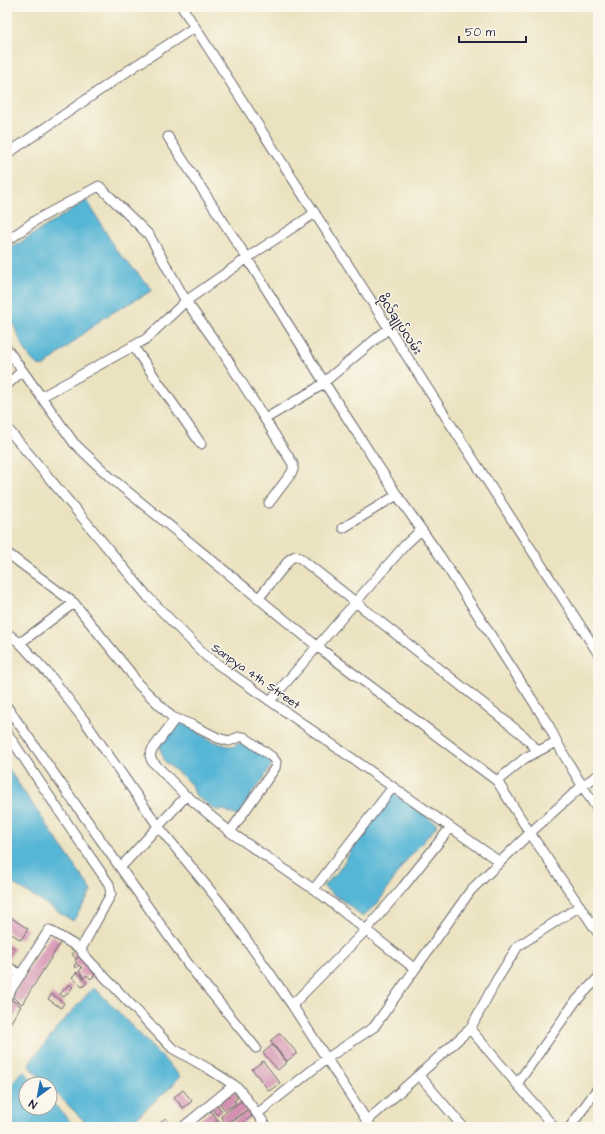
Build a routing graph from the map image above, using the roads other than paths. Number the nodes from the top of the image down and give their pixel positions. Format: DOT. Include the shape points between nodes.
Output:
graph roads {
  1 [pos="182,7"];
  2 [pos="196,27"];
  3 [pos="168,137"];
  4 [pos="7,154"];
  5 [pos="315,214"];
  6 [pos="7,241"];
  7 [pos="247,258"];
  8 [pos="186,301"];
  9 [pos="389,328"];
  10 [pos="133,346"];
  11 [pos="7,349"];
  12 [pos="22,370"];
  13 [pos="324,382"];
  14 [pos="7,385"];
  15 [pos="41,397"];
  16 [pos="265,419"];
  17 [pos="7,428"];
  18 [pos="201,444"];
  19 [pos="397,495"];
  20 [pos="269,503"];
  21 [pos="343,528"];
  22 [pos="421,530"];
  23 [pos="7,552"];
  24 [pos="258,599"];
  25 [pos="355,602"];
  26 [pos="74,603"];
  27 [pos="7,633"];
  28 [pos="20,643"];
  29 [pos="316,646"];
  30 [pos="598,653"];
  31 [pos="270,701"];
  32 [pos="7,707"];
  33 [pos="175,719"];
  34 [pos="7,733"];
  35 [pos="556,742"];
  36 [pos="538,751"];
  37 [pos="598,775"];
  38 [pos="497,781"];
  39 [pos="582,786"];
  40 [pos="393,787"];
  41 [pos="186,796"];
  42 [pos="598,810"];
  43 [pos="158,826"];
  44 [pos="450,828"];
  45 [pos="230,832"];
  46 [pos="530,833"];
  47 [pos="500,862"];
  48 [pos="121,867"];
  49 [pos="314,889"];
  50 [pos="580,906"];
  51 [pos="366,930"];
  52 [pos="598,933"];
  53 [pos="81,948"];
  54 [pos="7,966"];
  55 [pos="415,969"];
  56 [pos="21,975"];
  57 [pos="598,978"];
  58 [pos="7,996"];
  59 [pos="292,1005"];
  60 [pos="470,1029"];
  61 [pos="256,1048"];
  62 [pos="326,1059"];
  63 [pos="418,1075"];
  64 [pos="517,1084"];
  65 [pos="234,1085"];
  66 [pos="598,1088"];
  67 [pos="257,1114"];
  68 [pos="368,1124"];
  69 [pos="188,1125"];
  70 [pos="267,1127"];
  71 [pos="463,1127"];
  72 [pos="554,1127"];
  73 [pos="570,1127"];
  1 -- 2 [label="street, ဗိုလ်ချုပ်လမ်း"];
  2 -- 4 [label="street"];
  2 -- 5 [label="street, ဗိုလ်ချုပ်လမ်း"];
  3 -- 7 [label="street"];
  5 -- 7 [label="street"];
  5 -- 9 [label="street, ဗိုလ်ချုပ်လမ်း"];
  6 -- 8 [label="street" via="36,220 99,186 149,235"];
  7 -- 8 [label="street"];
  7 -- 13 [label="street"];
  8 -- 10 [label="street" via="146,339"];
  8 -- 16 [label="street" via="224,354"];
  9 -- 13 [label="street"];
  9 -- 30 [label="street, ဗိုလ်ချုပ်လမ်း"];
  10 -- 15 [label="street"];
  10 -- 18 [label="street"];
  11 -- 12 [label="street"];
  12 -- 14 [label="street"];
  12 -- 15 [label="street"];
  13 -- 16 [label="street"];
  13 -- 19 [label="street"];
  15 -- 24 [label="street" via="74,443 105,473"];
  16 -- 20 [label="street" via="293,464 290,475"];
  17 -- 31 [label="street, Sanpya 4th Street" via="148,597 206,656"];
  19 -- 21 [label="street"];
  19 -- 22 [label="street"];
  22 -- 25 [label="street"];
  22 -- 35 [label="street" via="545,720"];
  23 -- 26 [label="street"];
  24 -- 25 [label="street" via="295,556"];
  24 -- 29 [label="street"];
  25 -- 29 [label="street"];
  25 -- 36 [label="street" via="524,736"];
  26 -- 28 [label="street"];
  26 -- 33 [label="street" via="138,684"];
  27 -- 28 [label="street"];
  28 -- 43 [label="street" via="52,678 84,720"];
  29 -- 31 [label="street"];
  29 -- 38 [label="street"];
  31 -- 40 [label="street, Sanpya 4th Street"];
  32 -- 48 [label="street"];
  33 -- 41 [label="street" via="150,756"];
  33 -- 45 [label="street" via="218,738 229,740 244,737 276,762 275,768"];
  34 -- 53 [label="street" via="110,884 111,894"];
  35 -- 36 [label="street"];
  35 -- 39 [label="street"];
  36 -- 38 [label="street" via="525,758"];
  37 -- 39 [label="street"];
  38 -- 46 [label="street"];
  39 -- 42 [label="street"];
  39 -- 46 [label="street"];
  40 -- 44 [label="street, Sanpya 4th Street"];
  40 -- 49 [label="street"];
  41 -- 43 [label="street"];
  41 -- 45 [label="street"];
  43 -- 48 [label="street"];
  43 -- 59 [label="street" via="223,906"];
  44 -- 47 [label="street, Sanpya 4th Street"];
  44 -- 51 [label="street"];
  45 -- 49 [label="street"];
  46 -- 47 [label="street"];
  46 -- 50 [label="street"];
  47 -- 55 [label="street" via="471,890"];
  48 -- 61 [label="street" via="191,968"];
  49 -- 51 [label="street"];
  50 -- 52 [label="street"];
  50 -- 60 [label="street" via="518,946"];
  51 -- 55 [label="street"];
  51 -- 59 [label="street"];
  53 -- 56 [label="street" via="49,930"];
  53 -- 65 [label="street" via="83,954 172,1048"];
  54 -- 56 [label="street"];
  55 -- 62 [label="street" via="374,1027"];
  56 -- 58 [label="street"];
  57 -- 64 [label="street" via="575,1002"];
  59 -- 62 [label="street"];
  60 -- 63 [label="street"];
  60 -- 64 [label="street"];
  62 -- 67 [label="street"];
  62 -- 68 [label="street"];
  63 -- 68 [label="street"];
  63 -- 71 [label="street"];
  64 -- 72 [label="street"];
  65 -- 67 [label="street"];
  65 -- 69 [label="street"];
  66 -- 73 [label="street"];
  67 -- 70 [label="street"];
}
